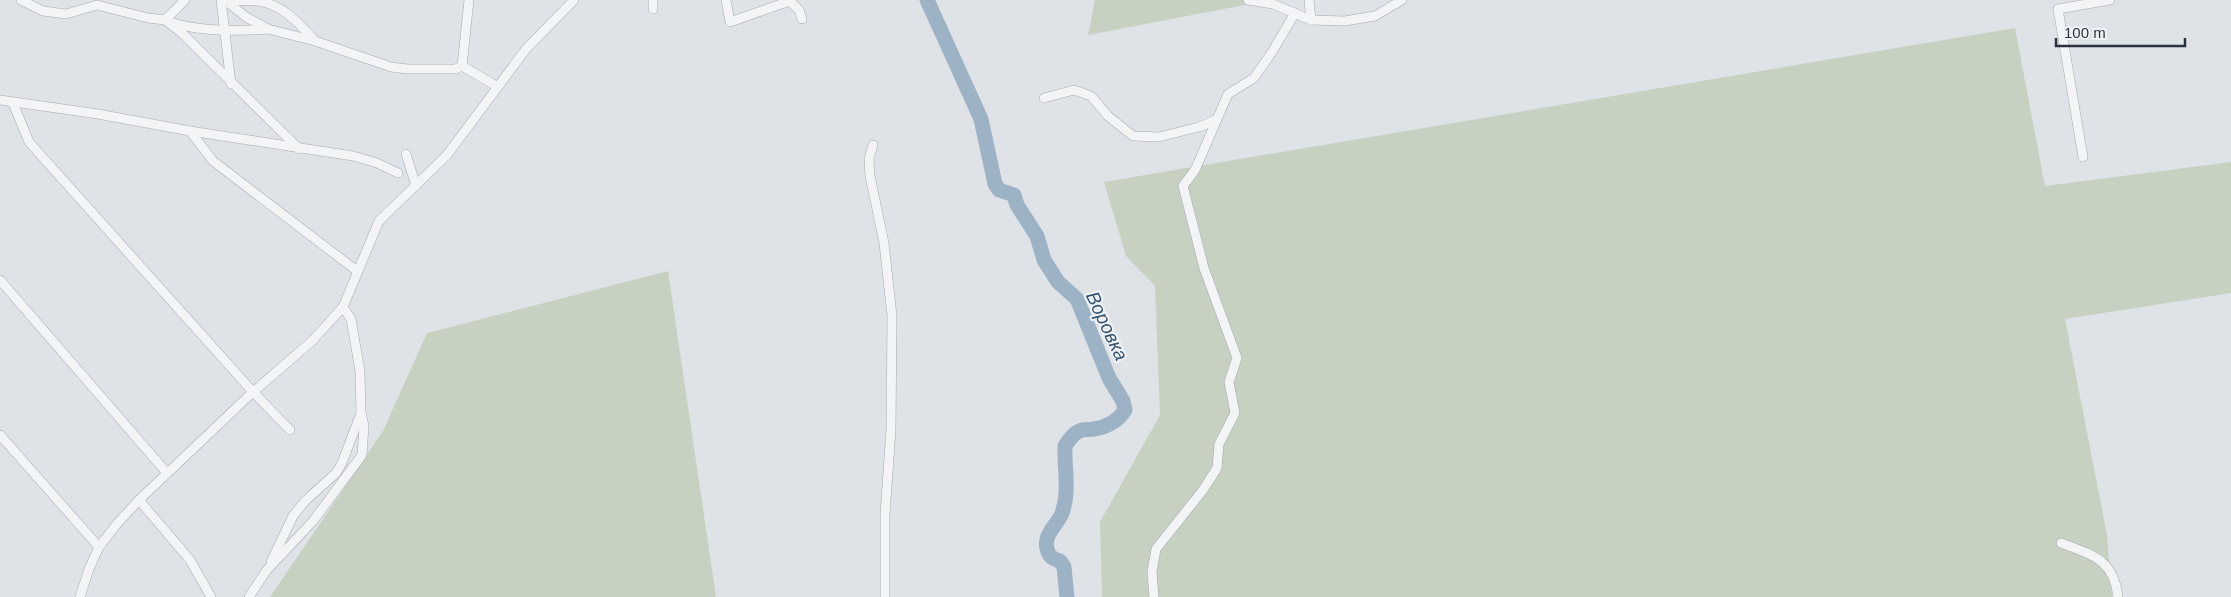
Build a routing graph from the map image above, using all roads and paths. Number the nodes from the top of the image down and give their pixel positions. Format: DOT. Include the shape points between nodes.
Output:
graph roads {
  1 [pos="21,0"];
  2 [pos="119,0"];
  3 [pos="185,0"];
  4 [pos="221,0"];
  5 [pos="225,0"];
  6 [pos="234,0"];
  7 [pos="470,0"];
  8 [pos="574,0"];
  9 [pos="726,0"];
  10 [pos="1248,0"];
  11 [pos="1308,0"];
  12 [pos="1402,0"];
  13 [pos="2110,0"];
  14 [pos="84,4"];
  15 [pos="131,12"];
  16 [pos="1295,13"];
  17 [pos="802,19"];
  18 [pos="165,20"];
  19 [pos="1311,20"];
  20 [pos="268,29"];
  21 [pos="224,30"];
  22 [pos="315,41"];
  23 [pos="462,66"];
  24 [pos="231,84"];
  25 [pos="498,87"];
  26 [pos="1044,98"];
  27 [pos="0,100"];
  28 [pos="13,103"];
  29 [pos="1216,120"];
  30 [pos="190,131"];
  31 [pos="873,145"];
  32 [pos="299,149"];
  33 [pos="406,154"];
  34 [pos="2083,157"];
  35 [pos="398,173"];
  36 [pos="416,186"];
  37 [pos="357,272"];
  38 [pos="0,280"];
  39 [pos="343,307"];
  40 [pos="253,392"];
  41 [pos="361,413"];
  42 [pos="290,430"];
  43 [pos="0,435"];
  44 [pos="336,473"];
  45 [pos="167,474"];
  46 [pos="139,500"];
  47 [pos="326,504"];
  48 [pos="2061,543"];
  49 [pos="99,547"];
  50 [pos="266,571"];
  51 [pos="80,597"];
  52 [pos="210,597"];
  53 [pos="249,597"];
  54 [pos="885,597"];
  55 [pos="1154,597"];
  56 [pos="2118,597"];
  1 -- 14 [label="street" via="43,11 66,14"];
  2 -- 15 [label="street"];
  3 -- 18 [label="street"];
  4 -- 21 [label="street"];
  5 -- 20 [label="street"];
  6 -- 22 [label="street" via="270,4 302,26"];
  7 -- 23 [label="street"];
  8 -- 25 [label="street" via="526,49"];
  9 -- 17 [label="street" via="730,22 790,1"];
  10 -- 16 [label="street" via="1273,4"];
  11 -- 19 [label="street"];
  12 -- 19 [label="street" via="1375,16 1345,21"];
  13 -- 34 [label="street" via="2058,9"];
  14 -- 15 [label="street"];
  15 -- 18 [label="street"];
  16 -- 19 [label="street"];
  16 -- 29 [label="street" via="1254,78 1228,94"];
  18 -- 21 [label="street" via="194,28"];
  18 -- 24 [label="street" via="182,33"];
  20 -- 21 [label="street"];
  20 -- 22 [label="street"];
  21 -- 24 [label="street"];
  22 -- 23 [label="street" via="391,67 455,69"];
  23 -- 25 [label="street"];
  24 -- 32 [label="street"];
  25 -- 36 [label="street" via="447,155"];
  26 -- 29 [label="street" via="1074,90 1091,96 1108,116 1133,136 1159,137"];
  27 -- 28 [label="street"];
  28 -- 30 [label="street"];
  28 -- 40 [label="street" via="29,142"];
  29 -- 55 [label="street" via="1195,170 1184,186 1204,268 1237,358 1228,382 1235,413 1219,444 1216,468 1203,490 1156,549 1152,572"];
  30 -- 32 [label="street"];
  30 -- 37 [label="street" via="213,161"];
  31 -- 54 [label="street" via="869,160 870,176 884,242 892,316"];
  32 -- 35 [label="street" via="353,156"];
  33 -- 36 [label="street"];
  36 -- 37 [label="street" via="379,221"];
  37 -- 39 [label="street"];
  38 -- 45 [label="street"];
  39 -- 40 [label="street" via="312,341"];
  39 -- 41 [label="street" via="351,319 360,371"];
  40 -- 42 [label="street"];
  40 -- 45 [label="street"];
  41 -- 44 [label="street"];
  41 -- 47 [label="street" via="364,426 362,455"];
  43 -- 49 [label="street"];
  44 -- 47 [label="street"];
  44 -- 50 [label="street" via="293,516"];
  45 -- 46 [label="street"];
  46 -- 49 [label="street"];
  46 -- 52 [label="street" via="190,560"];
  47 -- 50 [label="street"];
  48 -- 56 [label="street" via="2097,557 2114,575"];
  49 -- 51 [label="street"];
  50 -- 53 [label="street"];
}
